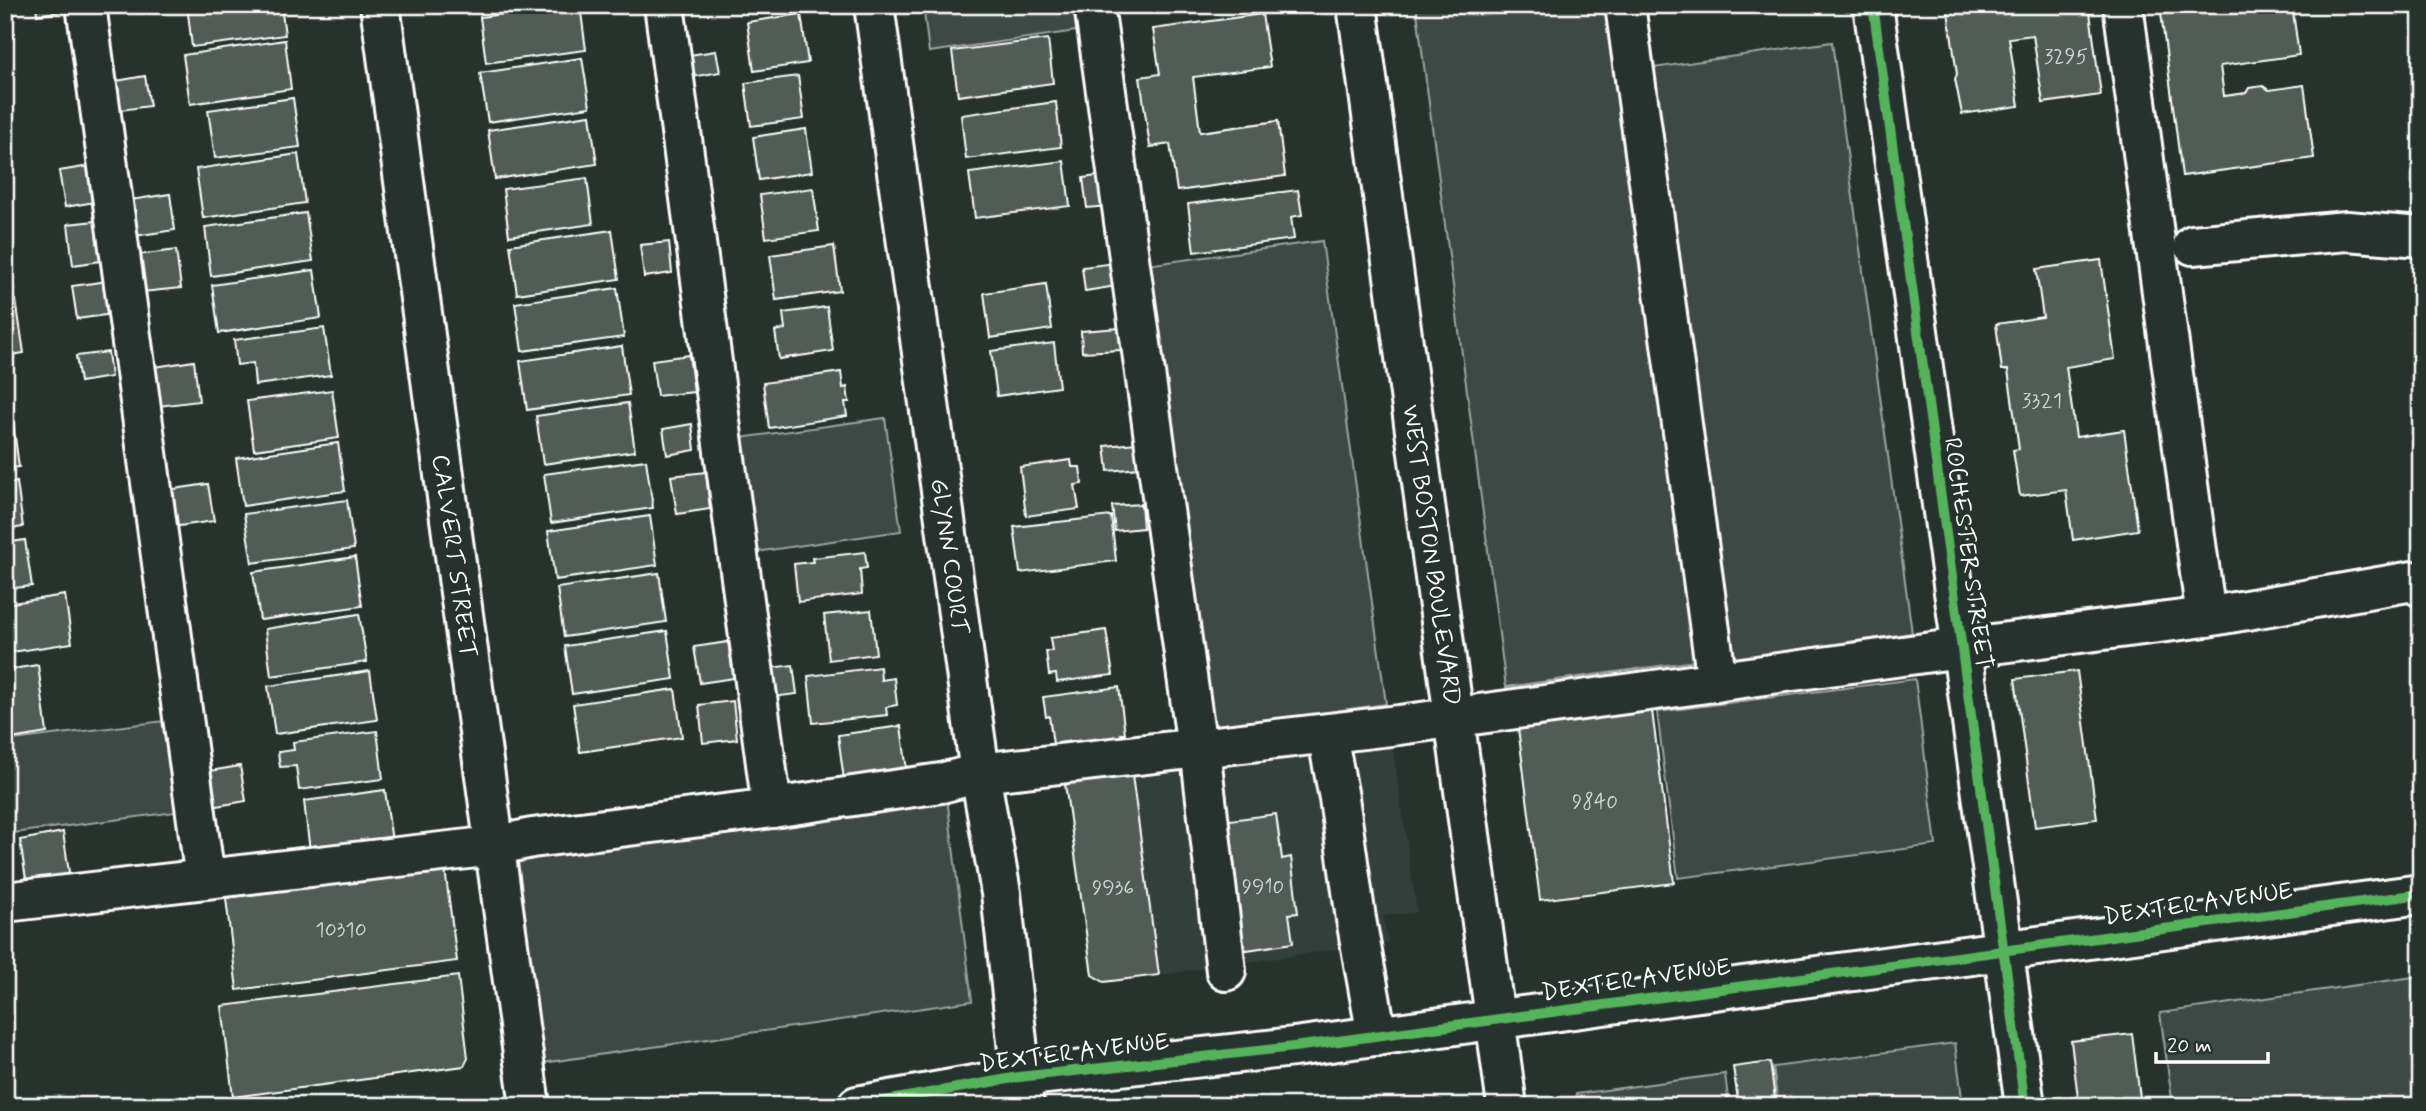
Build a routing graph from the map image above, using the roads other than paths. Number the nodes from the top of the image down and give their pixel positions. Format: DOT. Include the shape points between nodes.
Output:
graph roads {
  1 [pos="86,5"];
  2 [pos="380,5"];
  3 [pos="664,5"];
  4 [pos="874,5"];
  5 [pos="1094,5"];
  6 [pos="1357,5"];
  7 [pos="1625,5"];
  8 [pos="1873,5"];
  9 [pos="2123,5"];
  10 [pos="2421,237"];
  11 [pos="2193,245"];
  12 [pos="2421,587"];
  13 [pos="2206,617"];
  14 [pos="1961,648"];
  15 [pos="1717,682"];
  16 [pos="1454,717"];
  17 [pos="1330,750"];
  18 [pos="1199,757"];
  19 [pos="980,773"];
  20 [pos="772,808"];
  21 [pos="494,846"];
  22 [pos="205,879"];
  23 [pos="2421,894"];
  24 [pos="5,902"];
  25 [pos="2003,951"];
  26 [pos="1226,971"];
  27 [pos="1495,1018"];
  28 [pos="1377,1036"];
  29 [pos="1022,1091"];
  30 [pos="530,1106"];
  31 [pos="857,1106"];
  32 [pos="1507,1106"];
  33 [pos="2025,1106"];
  1 -- 22 [label="street"];
  2 -- 21 [label="street, CALVERT STREET"];
  3 -- 20 [label="street"];
  4 -- 19 [label="street, GLYNN COURT"];
  5 -- 18 [label="street"];
  6 -- 16 [label="street, WEST BOSTON BOULEVARD"];
  7 -- 15 [label="street"];
  8 -- 14 [label="street, ROCHESTER STREET"];
  9 -- 13 [label="street"];
  10 -- 11 [label="street" via="2347,230"];
  12 -- 13 [label="street" via="2413,582"];
  13 -- 14 [label="street"];
  14 -- 15 [label="street"];
  14 -- 25 [label="street, ROCHESTER STREET"];
  15 -- 16 [label="street"];
  16 -- 18 [label="street"];
  16 -- 27 [label="street, WEST BOSTON BOULEVARD"];
  17 -- 28 [label="street"];
  18 -- 19 [label="street"];
  18 -- 26 [label="street"];
  19 -- 20 [label="street"];
  19 -- 29 [label="street, GLYNN COURT" via="1002,893"];
  20 -- 21 [label="street"];
  21 -- 22 [label="street"];
  21 -- 30 [label="street, CALVERT STREET"];
  22 -- 24 [label="street"];
  23 -- 25 [label="street, DEXTER AVENUE"];
  25 -- 27 [label="street, DEXTER AVENUE"];
  25 -- 33 [label="street, ROCHESTER STREET"];
  27 -- 28 [label="street, DEXTER AVENUE"];
  27 -- 32 [label="street, WEST BOSTON BOULEVARD"];
  28 -- 29 [label="street, DEXTER AVENUE"];
  29 -- 31 [label="street, DEXTER AVENUE"];
}
